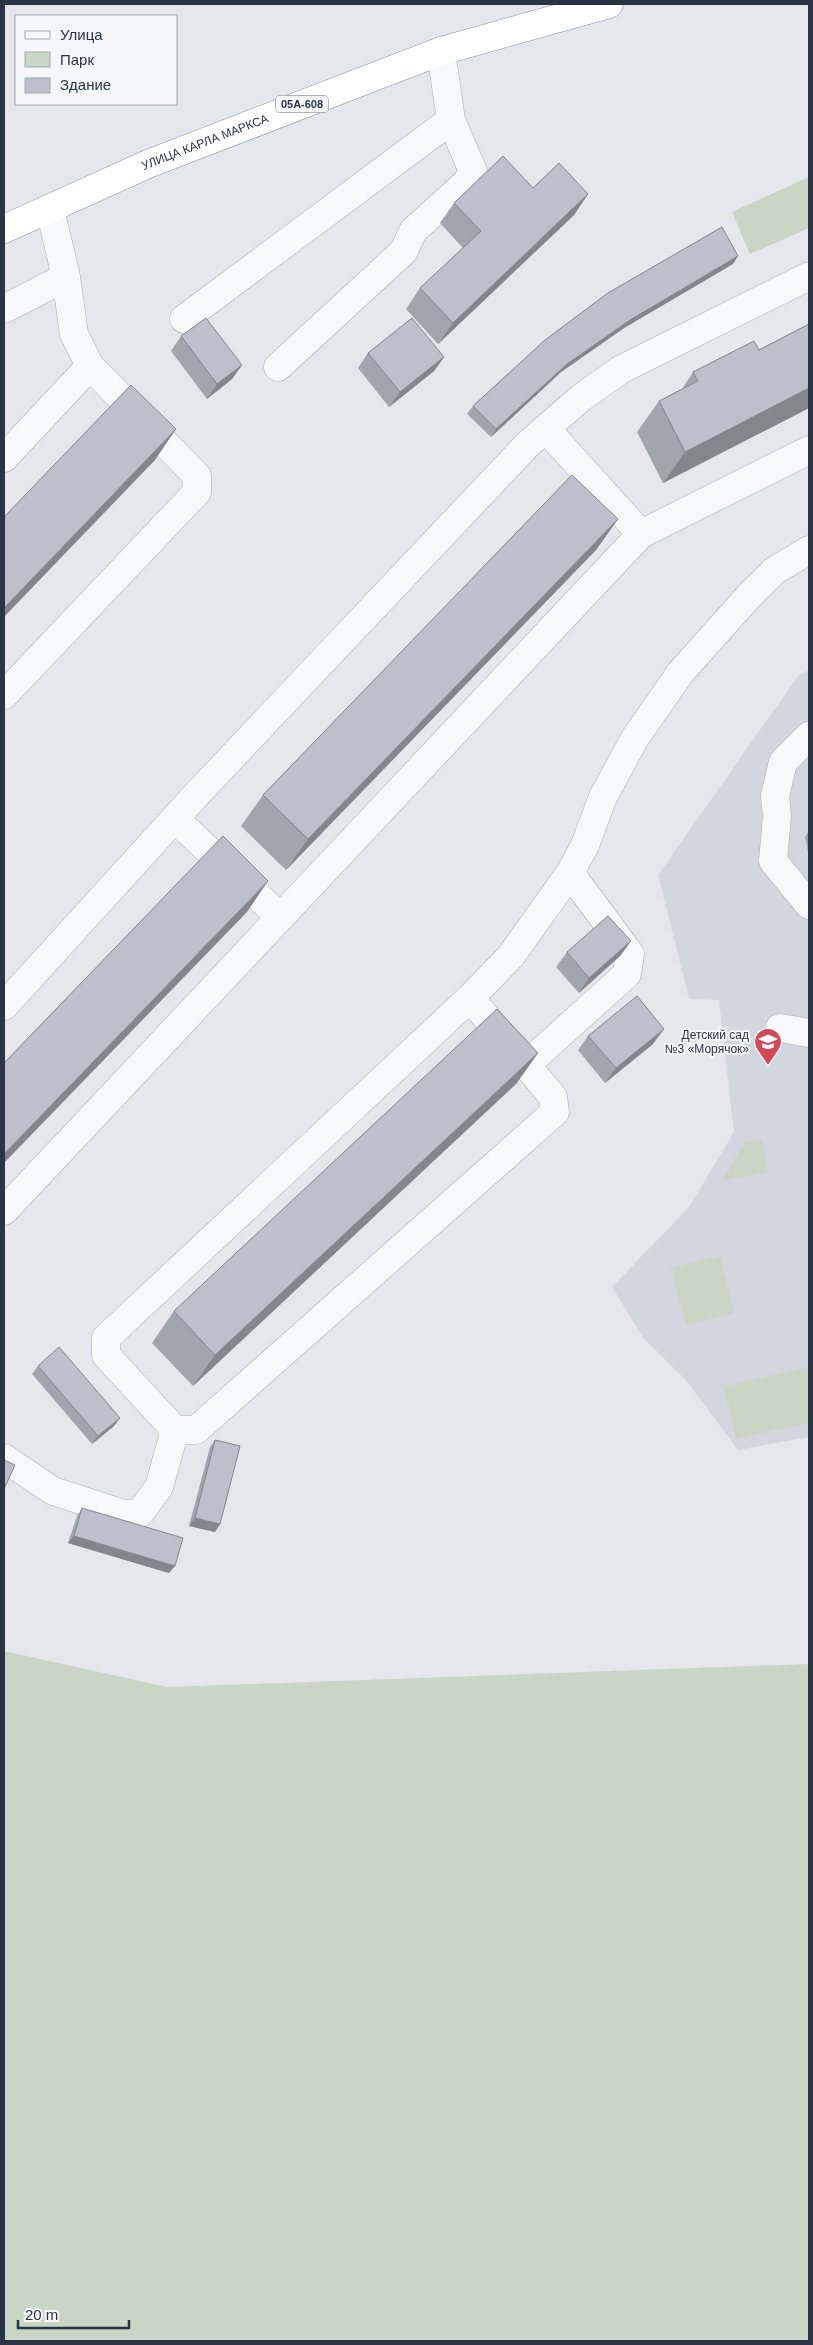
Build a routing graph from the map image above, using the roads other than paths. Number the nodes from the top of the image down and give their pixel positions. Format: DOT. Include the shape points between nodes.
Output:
graph roads {
  1 [pos="609,4"];
  2 [pos="441,51"];
  3 [pos="451,120"];
  4 [pos="50,209"];
  5 [pos="4,229"];
  6 [pos="809,276"];
  7 [pos="66,277"];
  8 [pos="4,309"];
  9 [pos="184,318"];
  10 [pos="90,366"];
  11 [pos="278,367"];
  12 [pos="546,429"];
  13 [pos="809,450"];
  14 [pos="4,458"];
  15 [pos="641,534"];
  16 [pos="809,550"];
  17 [pos="4,695"];
  18 [pos="809,736"];
  19 [pos="175,819"];
  20 [pos="570,873"];
  21 [pos="809,905"];
  22 [pos="280,917"];
  23 [pos="470,998"];
  24 [pos="4,1006"];
  25 [pos="780,1028"];
  26 [pos="809,1033"];
  27 [pos="526,1065"];
  28 [pos="4,1211"];
  29 [pos="175,1430"];
  30 [pos="4,1458"];
  1 -- 2 [label="highway, УЛИЦА КАРЛА МАРКСА / 05А-608"];
  2 -- 3 [label="lane"];
  2 -- 4 [label="highway, УЛИЦА КАРЛА МАРКСА / 05А-608" via="148,164"];
  3 -- 9 [label="lane"];
  3 -- 11 [label="lane" via="473,171 467,182 413,232 404,251"];
  4 -- 5 [label="highway, УЛИЦА КАРЛА МАРКСА / 05А-608"];
  4 -- 7 [label="lane"];
  6 -- 12 [label="lane" via="620,370 582,397"];
  7 -- 8 [label="lane"];
  7 -- 10 [label="lane" via="74,334"];
  10 -- 14 [label="lane"];
  10 -- 17 [label="lane" via="197,476 197,492"];
  12 -- 15 [label="lane"];
  12 -- 19 [label="lane" via="528,444"];
  13 -- 15 [label="lane"];
  15 -- 22 [label="lane"];
  16 -- 20 [label="lane" via="774,571 681,672 635,738 603,797 585,845"];
  18 -- 21 [label="lane" via="783,762 775,796 777,816 773,861"];
  19 -- 22 [label="lane"];
  19 -- 24 [label="lane"];
  20 -- 23 [label="lane" via="510,957"];
  20 -- 27 [label="lane" via="630,954 627,974"];
  22 -- 28 [label="lane"];
  23 -- 27 [label="lane"];
  23 -- 29 [label="lane" via="106,1338 106,1355"];
  25 -- 26 [label="lane"];
  27 -- 29 [label="lane" via="553,1097 555,1112 196,1430"];
  29 -- 30 [label="lane" via="159,1487 140,1513 124,1514 52,1490"];
}
